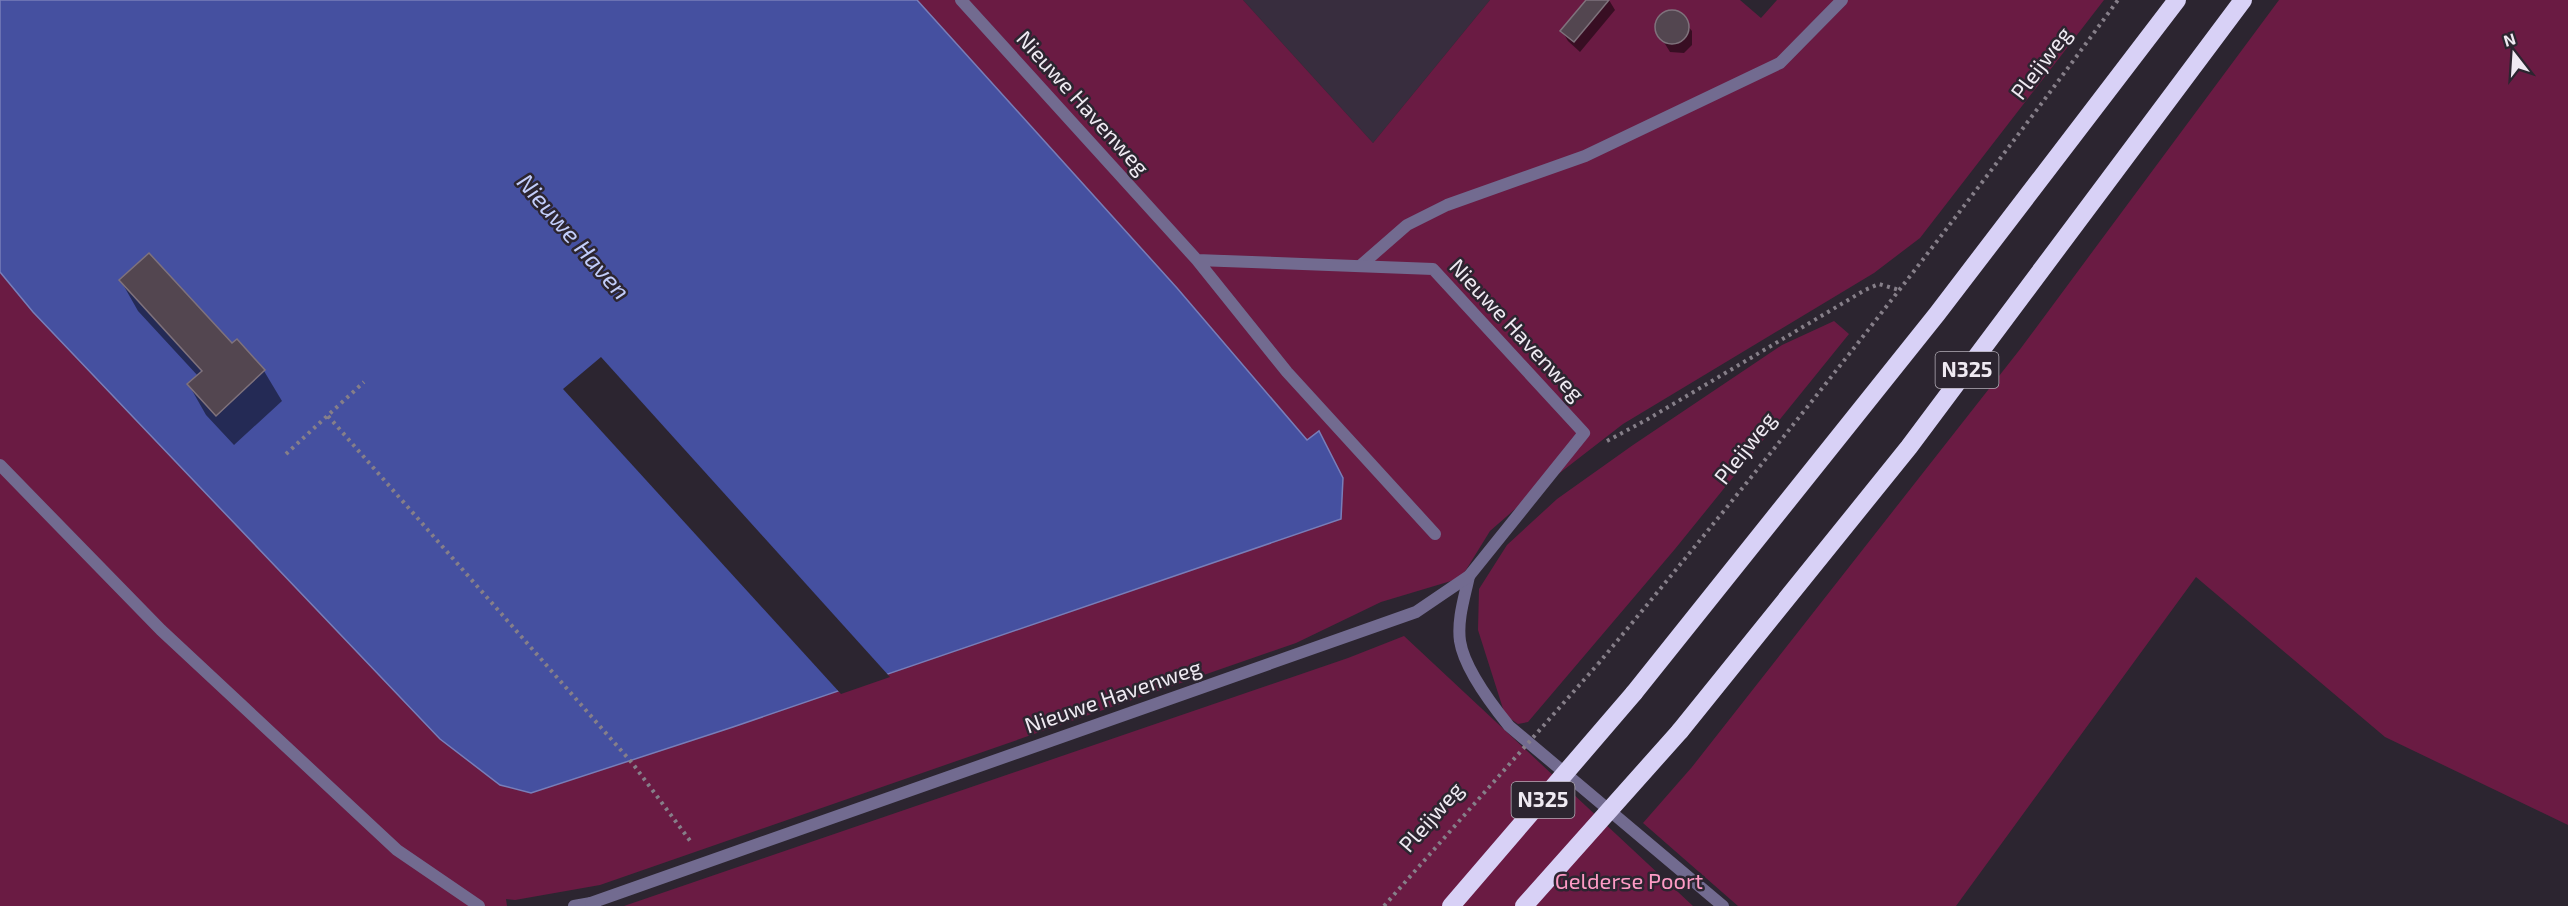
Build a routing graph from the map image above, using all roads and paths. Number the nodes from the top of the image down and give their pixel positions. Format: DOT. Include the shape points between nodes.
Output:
graph roads {
  1 [pos="961,0"];
  2 [pos="1842,0"];
  3 [pos="2118,0"];
  4 [pos="2177,0"];
  5 [pos="2243,0"];
  6 [pos="1197,261"];
  7 [pos="1360,266"];
  8 [pos="1899,290"];
  9 [pos="364,382"];
  10 [pos="328,416"];
  11 [pos="1584,433"];
  12 [pos="286,454"];
  13 [pos="0,465"];
  14 [pos="1435,534"];
  15 [pos="1469,576"];
  16 [pos="706,862"];
  17 [pos="479,906"];
  18 [pos="574,906"];
  19 [pos="1384,906"];
  20 [pos="1451,906"];
  21 [pos="1524,906"];
  22 [pos="1724,906"];
  1 -- 6 [label="street, Nieuwe Havenweg"];
  2 -- 7 [label="street" via="1780,63 1585,156 1447,205 1407,225"];
  3 -- 8 [label="path, Pleijweg"];
  4 -- 20 [label="highway, N325, bridge" via="1937,314 1634,693"];
  5 -- 21 [label="highway, N325, bridge" via="1909,447 1680,731"];
  6 -- 7 [label="street, Nieuwe Havenweg"];
  6 -- 14 [label="street, Nieuwe Havenweg" via="1287,372"];
  7 -- 11 [label="street, Nieuwe Havenweg" via="1433,269"];
  8 -- 11 [label="path, Nieuwe Havenweg" via="1879,284 1865,290 1617,437 1605,442"];
  8 -- 19 [label="path, Pleijweg, bridge" via="1743,491"];
  9 -- 10 [label="path"];
  10 -- 12 [label="path"];
  10 -- 16 [label="path" via="633,764"];
  11 -- 15 [label="street, Nieuwe Havenweg"];
  13 -- 17 [label="street" via="161,630 397,850"];
  15 -- 16 [label="street, Nieuwe Havenweg" via="1416,612"];
  15 -- 22 [label="street" via="1461,612 1460,642 1490,702 1509,726"];
  16 -- 18 [label="street, Nieuwe Havenweg"];
}
